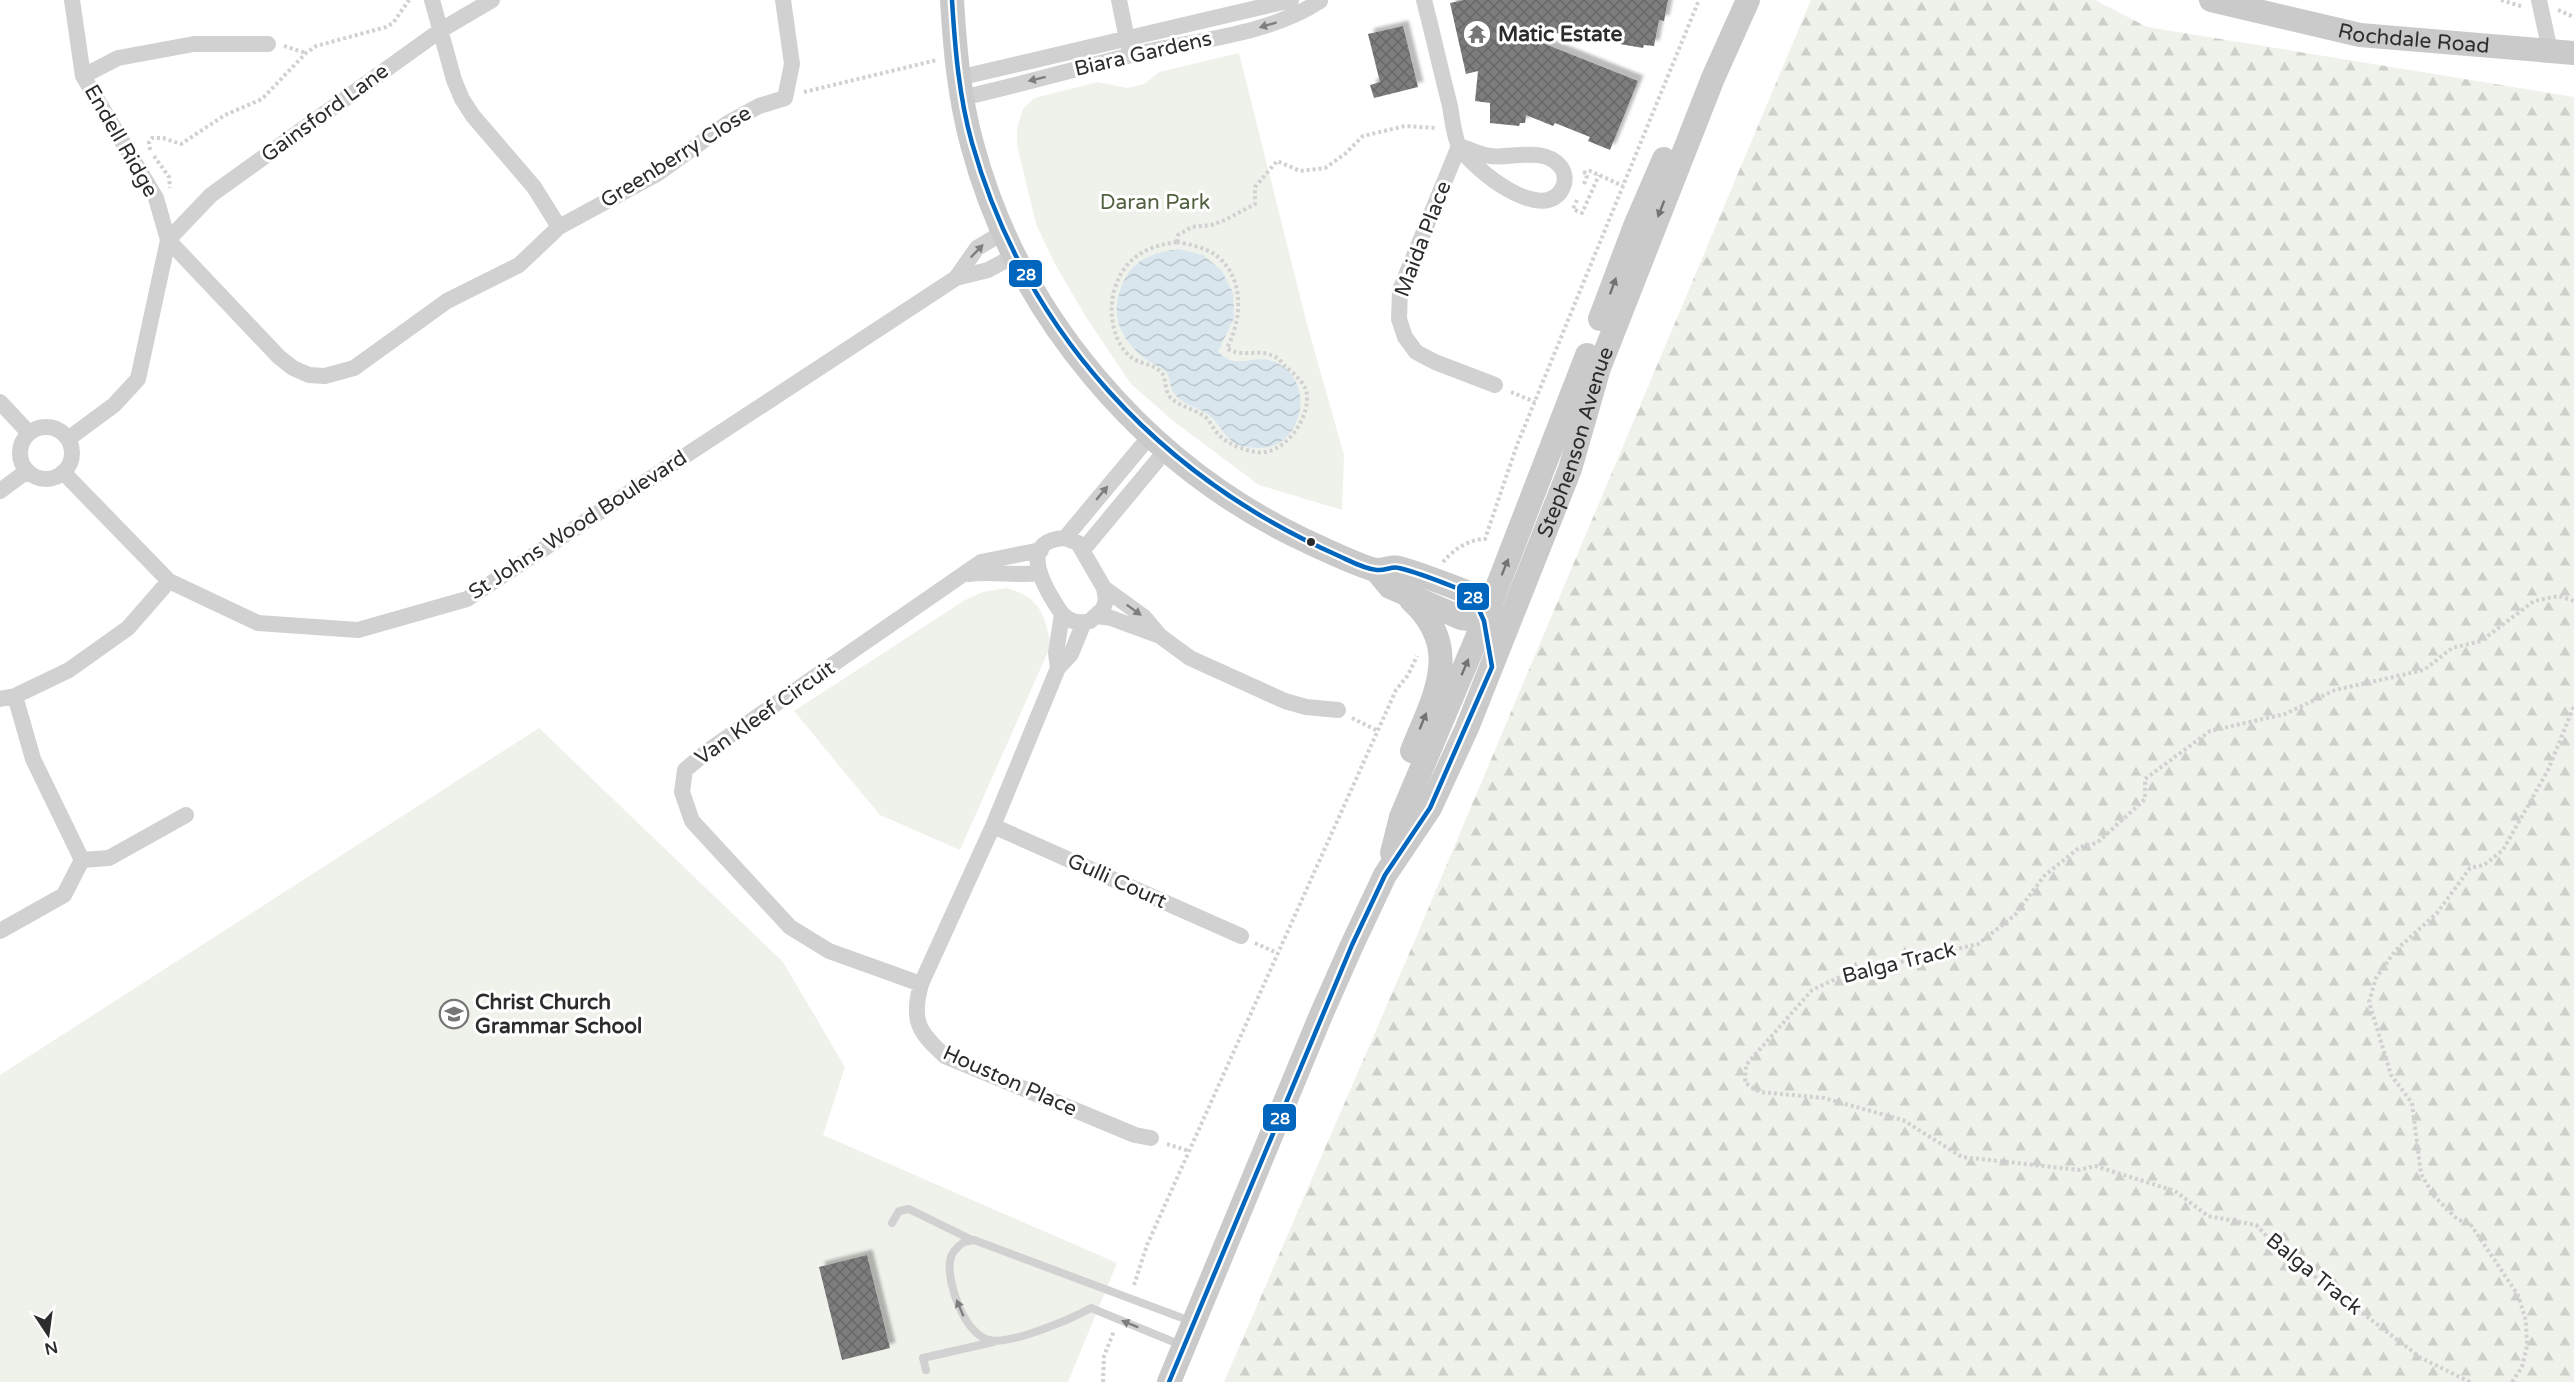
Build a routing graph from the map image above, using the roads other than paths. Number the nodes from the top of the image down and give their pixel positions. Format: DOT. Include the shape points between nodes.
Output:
graph roads {
  1 [pos="72,0"];
  2 [pos="432,0"];
  3 [pos="492,0"];
  4 [pos="783,0"];
  5 [pos="952,0"];
  6 [pos="1119,0"];
  7 [pos="1291,0"];
  8 [pos="1311,0"];
  9 [pos="1321,0"];
  10 [pos="1424,0"];
  11 [pos="1732,0"];
  12 [pos="1748,0"];
  13 [pos="2211,0"];
  14 [pos="2539,0"];
  15 [pos="2256,6"];
  16 [pos="441,30"];
  17 [pos="268,44"];
  18 [pos="1129,47"];
  19 [pos="2550,51"];
  20 [pos="2574,53"];
  21 [pos="84,76"];
  22 [pos="959,77"];
  23 [pos="1459,146"];
  24 [pos="559,227"];
  25 [pos="1004,232"];
  26 [pos="168,240"];
  27 [pos="1014,256"];
  28 [pos="956,278"];
  29 [pos="1502,388"];
  30 [pos="0,402"];
  31 [pos="29,433"];
  32 [pos="68,439"];
  33 [pos="1158,443"];
  34 [pos="1569,469"];
  35 [pos="27,471"];
  36 [pos="63,472"];
  37 [pos="0,491"];
  38 [pos="1065,538"];
  39 [pos="1041,550"];
  40 [pos="1083,550"];
  41 [pos="1376,570"];
  42 [pos="1038,573"];
  43 [pos="965,575"];
  44 [pos="169,581"];
  45 [pos="1104,588"];
  46 [pos="1406,595"];
  47 [pos="1062,614"];
  48 [pos="1091,619"];
  49 [pos="1484,621"];
  50 [pos="1160,636"];
  51 [pos="1492,667"];
  52 [pos="1058,668"];
  53 [pos="8,698"];
  54 [pos="1338,710"];
  55 [pos="186,814"];
  56 [pos="1401,818"];
  57 [pos="993,826"];
  58 [pos="82,860"];
  59 [pos="1385,875"];
  60 [pos="0,931"];
  61 [pos="1241,936"];
  62 [pos="921,984"];
  63 [pos="1151,1138"];
  64 [pos="892,1223"];
  65 [pos="974,1240"];
  66 [pos="1194,1322"];
  67 [pos="1000,1341"];
  68 [pos="1184,1346"];
  69 [pos="926,1370"];
  70 [pos="1169,1382"];
  1 -- 21 [label="street"];
  2 -- 16 [label="street"];
  3 -- 16 [label="street, Gainsford Lane"];
  4 -- 24 [label="street, Greenberry Close" via="792,64 785,98 759,106 728,123 657,174"];
  5 -- 22 [label="main road"];
  6 -- 18 [label="street"];
  7 -- 18 [label="street, Biara Gardens"];
  8 -- 9 [label="street, Biara Gardens"];
  9 -- 18 [label="street, Biara Gardens, one-way" via="1299,15 1262,27"];
  10 -- 23 [label="street"];
  49 -- 11 [label="main road, Stephenson Avenue, one-way" via="1635,226"];
  12 -- 34 [label="main road, Stephenson Avenue, one-way" via="1713,78 1599,368"];
  13 -- 15 [label="main road, Rochdale Road"];
  14 -- 19 [label="street"];
  15 -- 19 [label="main road, Rochdale Road" via="2360,35"];
  16 -- 24 [label="street" via="462,99 534,187"];
  16 -- 26 [label="street, Gainsford Lane" via="211,195"];
  17 -- 21 [label="street" via="194,44 118,58"];
  18 -- 22 [label="street, Biara Gardens"];
  19 -- 20 [label="main road, Rochdale Road"];
  21 -- 26 [label="street, Endell Ridge" via="156,198"];
  22 -- 25 [label="main road" via="975,154"];
  23 -- 23 [label="street" via="1490,156 1532,155 1552,160 1563,170 1563,189 1548,199 1513,192 1485,174"];
  23 -- 29 [label="street, Maida Place" via="1400,290 1399,319 1405,337 1416,351"];
  24 -- 26 [label="street, Greenberry Close" via="519,265 447,301 354,368 325,376 309,375 279,357"];
  25 -- 27 [label="main road"];
  28 -- 25 [label="street, St Johns Wood Boulevard, one-way" via="977,248"];
  26 -- 32 [label="street" via="138,379 114,405"];
  27 -- 28 [label="street, St Johns Wood Boulevard" via="988,270"];
  27 -- 33 [label="main road" via="1067,343 1113,399"];
  28 -- 44 [label="street, St Johns Wood Boulevard" via="467,599 358,630 258,623"];
  30 -- 31 [label="street"];
  31 -- 32 [label="street" via="46,426"];
  31 -- 35 [label="street" via="19,451"];
  32 -- 36 [label="street" via="72,453"];
  38 -- 33 [label="street, one-way"];
  33 -- 40 [label="street"];
  33 -- 41 [label="main road" via="1249,511 1302,539"];
  34 -- 49 [label="main road" via="1515,592"];
  34 -- 51 [label="main road, Stephenson Avenue"];
  35 -- 36 [label="street" via="46,479"];
  35 -- 37 [label="street"];
  36 -- 44 [label="street, St Johns Wood Boulevard"];
  38 -- 39 [label="street" via="1054,540"];
  38 -- 40 [label="street" via="1078,543"];
  39 -- 42 [label="street"];
  39 -- 43 [label="street, Van Kleef Circuit" via="981,562"];
  40 -- 45 [label="street"];
  41 -- 46 [label="main road" via="1390,587"];
  41 -- 49 [label="main road" via="1396,567 1472,594"];
  42 -- 43 [label="street, Van Kleef Circuit"];
  42 -- 47 [label="street"];
  43 -- 62 [label="street, Van Kleef Circuit" via="708,750 685,770 682,792 692,821 790,927 829,951"];
  44 -- 53 [label="street" via="128,628 69,670"];
  45 -- 48 [label="street" via="1106,600"];
  45 -- 50 [label="street, one-way" via="1144,617"];
  46 -- 49 [label="main road" via="1461,618"];
  56 -- 46 [label="main road, one-way" via="1401,776 1439,684 1440,668 1435,626"];
  47 -- 48 [label="street" via="1074,621"];
  47 -- 52 [label="street" via="1056,652"];
  48 -- 50 [label="street" via="1111,618"];
  48 -- 52 [label="street"];
  49 -- 51 [label="main road"];
  56 -- 49 [label="main road, Stephenson Avenue, one-way"];
  50 -- 54 [label="street" via="1190,658 1245,684 1306,707"];
  51 -- 59 [label="main road, Stephenson Avenue" via="1430,808"];
  52 -- 57 [label="street"];
  53 -- 58 [label="street"];
  55 -- 58 [label="street" via="110,858"];
  56 -- 59 [label="main road, Stephenson Avenue"];
  57 -- 61 [label="street, Gulli Court"];
  57 -- 62 [label="street"];
  58 -- 60 [label="street" via="64,895"];
  59 -- 66 [label="main road, Stephenson Avenue" via="1321,1015"];
  62 -- 63 [label="street, Houston Place" via="917,1022 926,1039 945,1056 1135,1135"];
  64 -- 65 [label="lane" via="895,1214 909,1209"];
  65 -- 66 [label="lane"];
  67 -- 65 [label="lane, one-way" via="982,1337 971,1328 956,1295 952,1254 964,1242"];
  66 -- 68 [label="main road, Stephenson Avenue"];
  68 -- 67 [label="lane, one-way" via="1091,1308 1062,1324"];
  67 -- 69 [label="lane" via="923,1359"];
  68 -- 70 [label="main road, Stephenson Avenue"];
}
